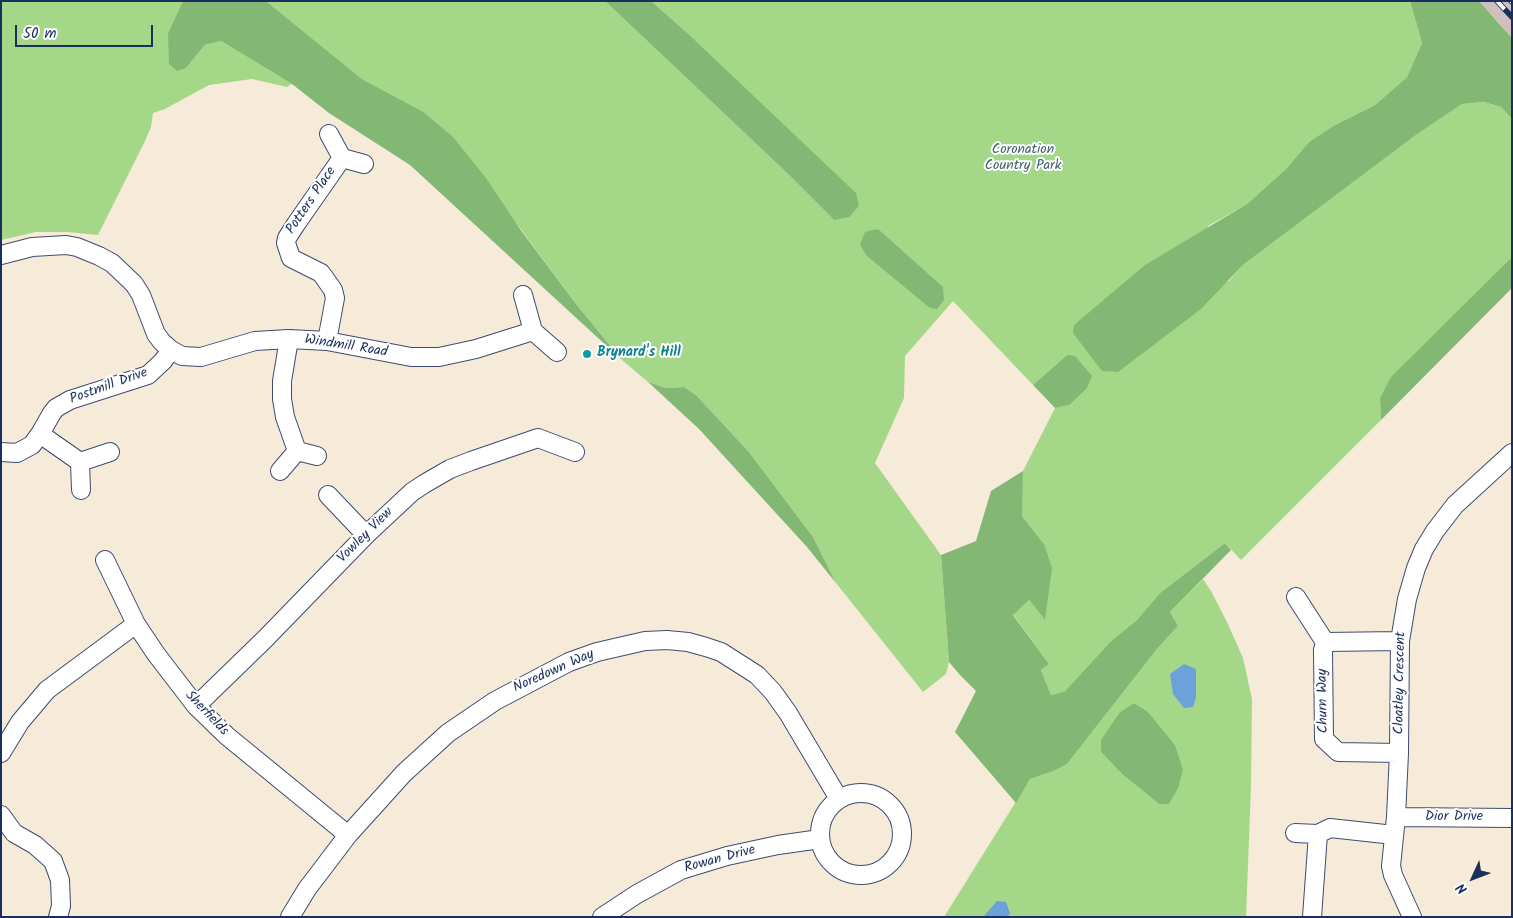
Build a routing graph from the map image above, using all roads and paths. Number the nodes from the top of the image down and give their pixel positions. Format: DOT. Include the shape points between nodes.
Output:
graph roads {
  1 [pos="329,134"];
  2 [pos="342,158"];
  3 [pos="364,164"];
  4 [pos="1,254"];
  5 [pos="523,295"];
  6 [pos="533,331"];
  7 [pos="289,339"];
  8 [pos="327,341"];
  9 [pos="171,350"];
  10 [pos="557,352"];
  11 [pos="40,434"];
  12 [pos="297,451"];
  13 [pos="1,452"];
  14 [pos="110,452"];
  15 [pos="575,452"];
  16 [pos="1512,453"];
  17 [pos="317,456"];
  18 [pos="80,462"];
  19 [pos="280,470"];
  20 [pos="81,490"];
  21 [pos="328,495"];
  22 [pos="366,535"];
  23 [pos="105,560"];
  24 [pos="1296,597"];
  25 [pos="136,624"];
  26 [pos="1400,641"];
  27 [pos="1325,642"];
  28 [pos="196,706"];
  29 [pos="1,753"];
  30 [pos="1399,753"];
  31 [pos="839,799"];
  32 [pos="1,815"];
  33 [pos="1396,818"];
  34 [pos="1512,818"];
  35 [pos="1295,833"];
  36 [pos="348,834"];
  37 [pos="1318,834"];
  38 [pos="1394,835"];
  39 [pos="820,839"];
  40 [pos="58,917"];
  41 [pos="290,917"];
  42 [pos="602,917"];
  43 [pos="1312,917"];
  44 [pos="1412,917"];
  1 -- 2 [label="street, Potters Place"];
  2 -- 3 [label="street, Potters Place"];
  2 -- 8 [label="street, Potters Place" via="286,243 291,258 321,273 334,290"];
  4 -- 9 [label="street" via="32,247 66,245 91,252 112,263 134,284 156,334"];
  5 -- 6 [label="street"];
  6 -- 8 [label="street, Windmill Road" via="439,357 393,355"];
  6 -- 10 [label="street"];
  7 -- 8 [label="street, Windmill Road"];
  7 -- 9 [label="street, Windmill Road" via="255,341 201,358 182,356"];
  7 -- 12 [label="street" via="282,399"];
  9 -- 11 [label="street, Postmill Drive" via="148,375 70,400 56,408"];
  11 -- 13 [label="street, Postmill Drive" via="32,446 24,450"];
  11 -- 18 [label="street"];
  12 -- 17 [label="street"];
  12 -- 19 [label="street"];
  14 -- 18 [label="street"];
  15 -- 22 [label="street, Vowley View" via="538,438 471,460 412,492"];
  16 -- 26 [label="street, Cloatley Crescent" via="1455,505 1424,549 1406,598"];
  18 -- 20 [label="street"];
  21 -- 22 [label="street"];
  22 -- 28 [label="street, Vowley View"];
  23 -- 25 [label="street, Sherfields"];
  24 -- 27 [label="street"];
  25 -- 28 [label="street, Sherfields"];
  25 -- 29 [label="street" via="47,690 20,722"];
  26 -- 27 [label="street"];
  26 -- 30 [label="street, Cloatley Crescent"];
  27 -- 30 [label="street, Churn Way" via="1324,739 1338,752"];
  28 -- 36 [label="street, Sherfields" via="227,736"];
  30 -- 33 [label="street, Cloatley Crescent"];
  31 -- 36 [label="street, Noredown Way" via="788,713 757,675 721,652 706,647 668,640 645,641 569,662 494,700 426,752"];
  31 -- 39 [label="street" via="824,816"];
  31 -- 39 [label="street" via="861,793 883,799 892,807 902,828 898,851 892,861 877,870 849,873 830,860"];
  32 -- 40 [label="street" via="14,833 35,845 52,861 60,880"];
  33 -- 34 [label="street, Dior Drive"];
  33 -- 38 [label="street, Cloatley Crescent"];
  35 -- 37 [label="street"];
  36 -- 41 [label="street, Noredown Way"];
  37 -- 38 [label="street" via="1330,828"];
  37 -- 43 [label="street"];
  38 -- 44 [label="street, Cloatley Crescent" via="1391,866"];
  39 -- 42 [label="street, Rowan Drive" via="778,845 694,865 660,880"];
}
